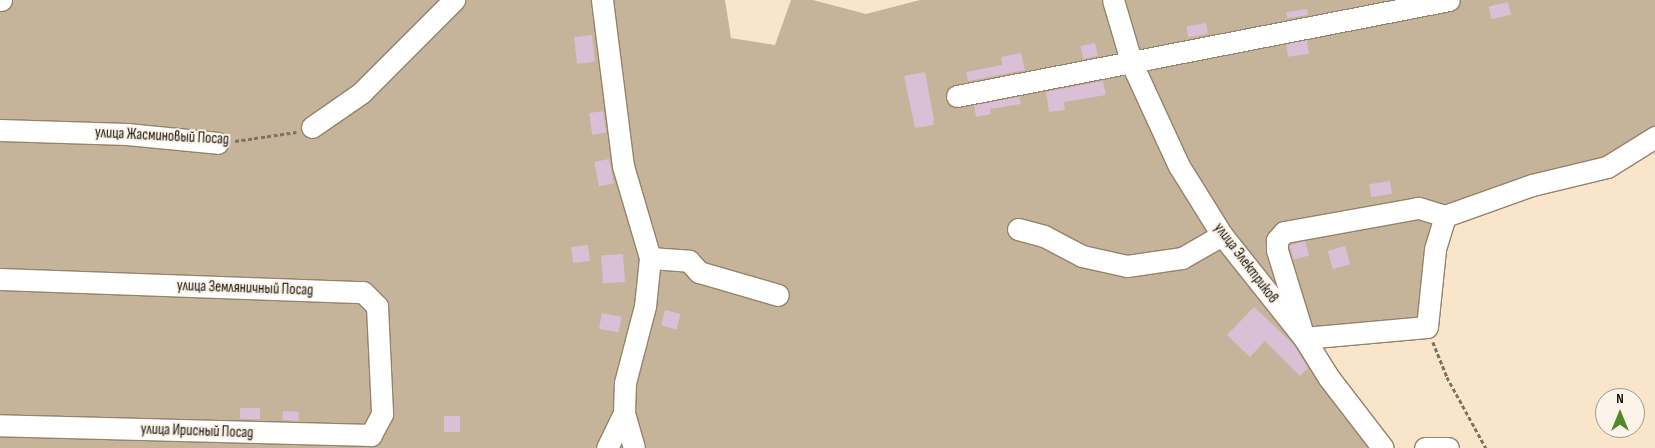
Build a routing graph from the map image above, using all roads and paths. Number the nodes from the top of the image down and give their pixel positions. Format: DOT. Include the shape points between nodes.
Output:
graph roads {
  1 [pos="454,0"];
  2 [pos="602,0"];
  3 [pos="1113,0"];
  4 [pos="1449,0"];
  5 [pos="1132,64"];
  6 [pos="957,96"];
  7 [pos="312,127"];
  8 [pos="0,130"];
  9 [pos="1655,137"];
  10 [pos="218,143"];
  11 [pos="1445,216"];
  12 [pos="1018,229"];
  13 [pos="1222,235"];
  14 [pos="650,258"];
  15 [pos="0,279"];
  16 [pos="778,295"];
  17 [pos="1427,327"];
  18 [pos="1304,338"];
  19 [pos="624,413"];
  20 [pos="382,414"];
  21 [pos="0,425"];
  22 [pos="607,448"];
  23 [pos="634,448"];
  24 [pos="1383,448"];
  25 [pos="1426,448"];
  26 [pos="1448,448"];
  27 [pos="1486,448"];
  1 -- 7 [label="street" via="361,93"];
  2 -- 14 [label="street" via="623,166"];
  3 -- 5 [label="street, улица Электриков"];
  4 -- 5 [label="street" via="1253,37"];
  5 -- 6 [label="street"];
  5 -- 13 [label="street, улица Электриков" via="1180,166"];
  7 -- 10 [label="path, улица Жасминовый Посад" via="287,135"];
  8 -- 10 [label="street, улица Жасминовый Посад" via="118,133"];
  9 -- 11 [label="street" via="1607,167 1532,185"];
  11 -- 17 [label="street" via="1435,249"];
  11 -- 18 [label="street" via="1418,208 1284,232 1277,240 1277,250"];
  12 -- 13 [label="street" via="1044,236 1082,256 1127,266 1182,258"];
  13 -- 18 [label="street, улица Электриков"];
  14 -- 16 [label="street" via="689,261 699,272"];
  14 -- 19 [label="street" via="645,306 625,383"];
  15 -- 20 [label="street, улица Земляничный Посад" via="363,292 377,306"];
  17 -- 18 [label="street"];
  17 -- 27 [label="path" via="1447,377"];
  18 -- 24 [label="street, улица Электриков" via="1329,378"];
  19 -- 22 [label="street"];
  19 -- 23 [label="street"];
  20 -- 21 [label="street, улица Ирисный Посад" via="371,435"];
  25 -- 26 [label="street"];
}
